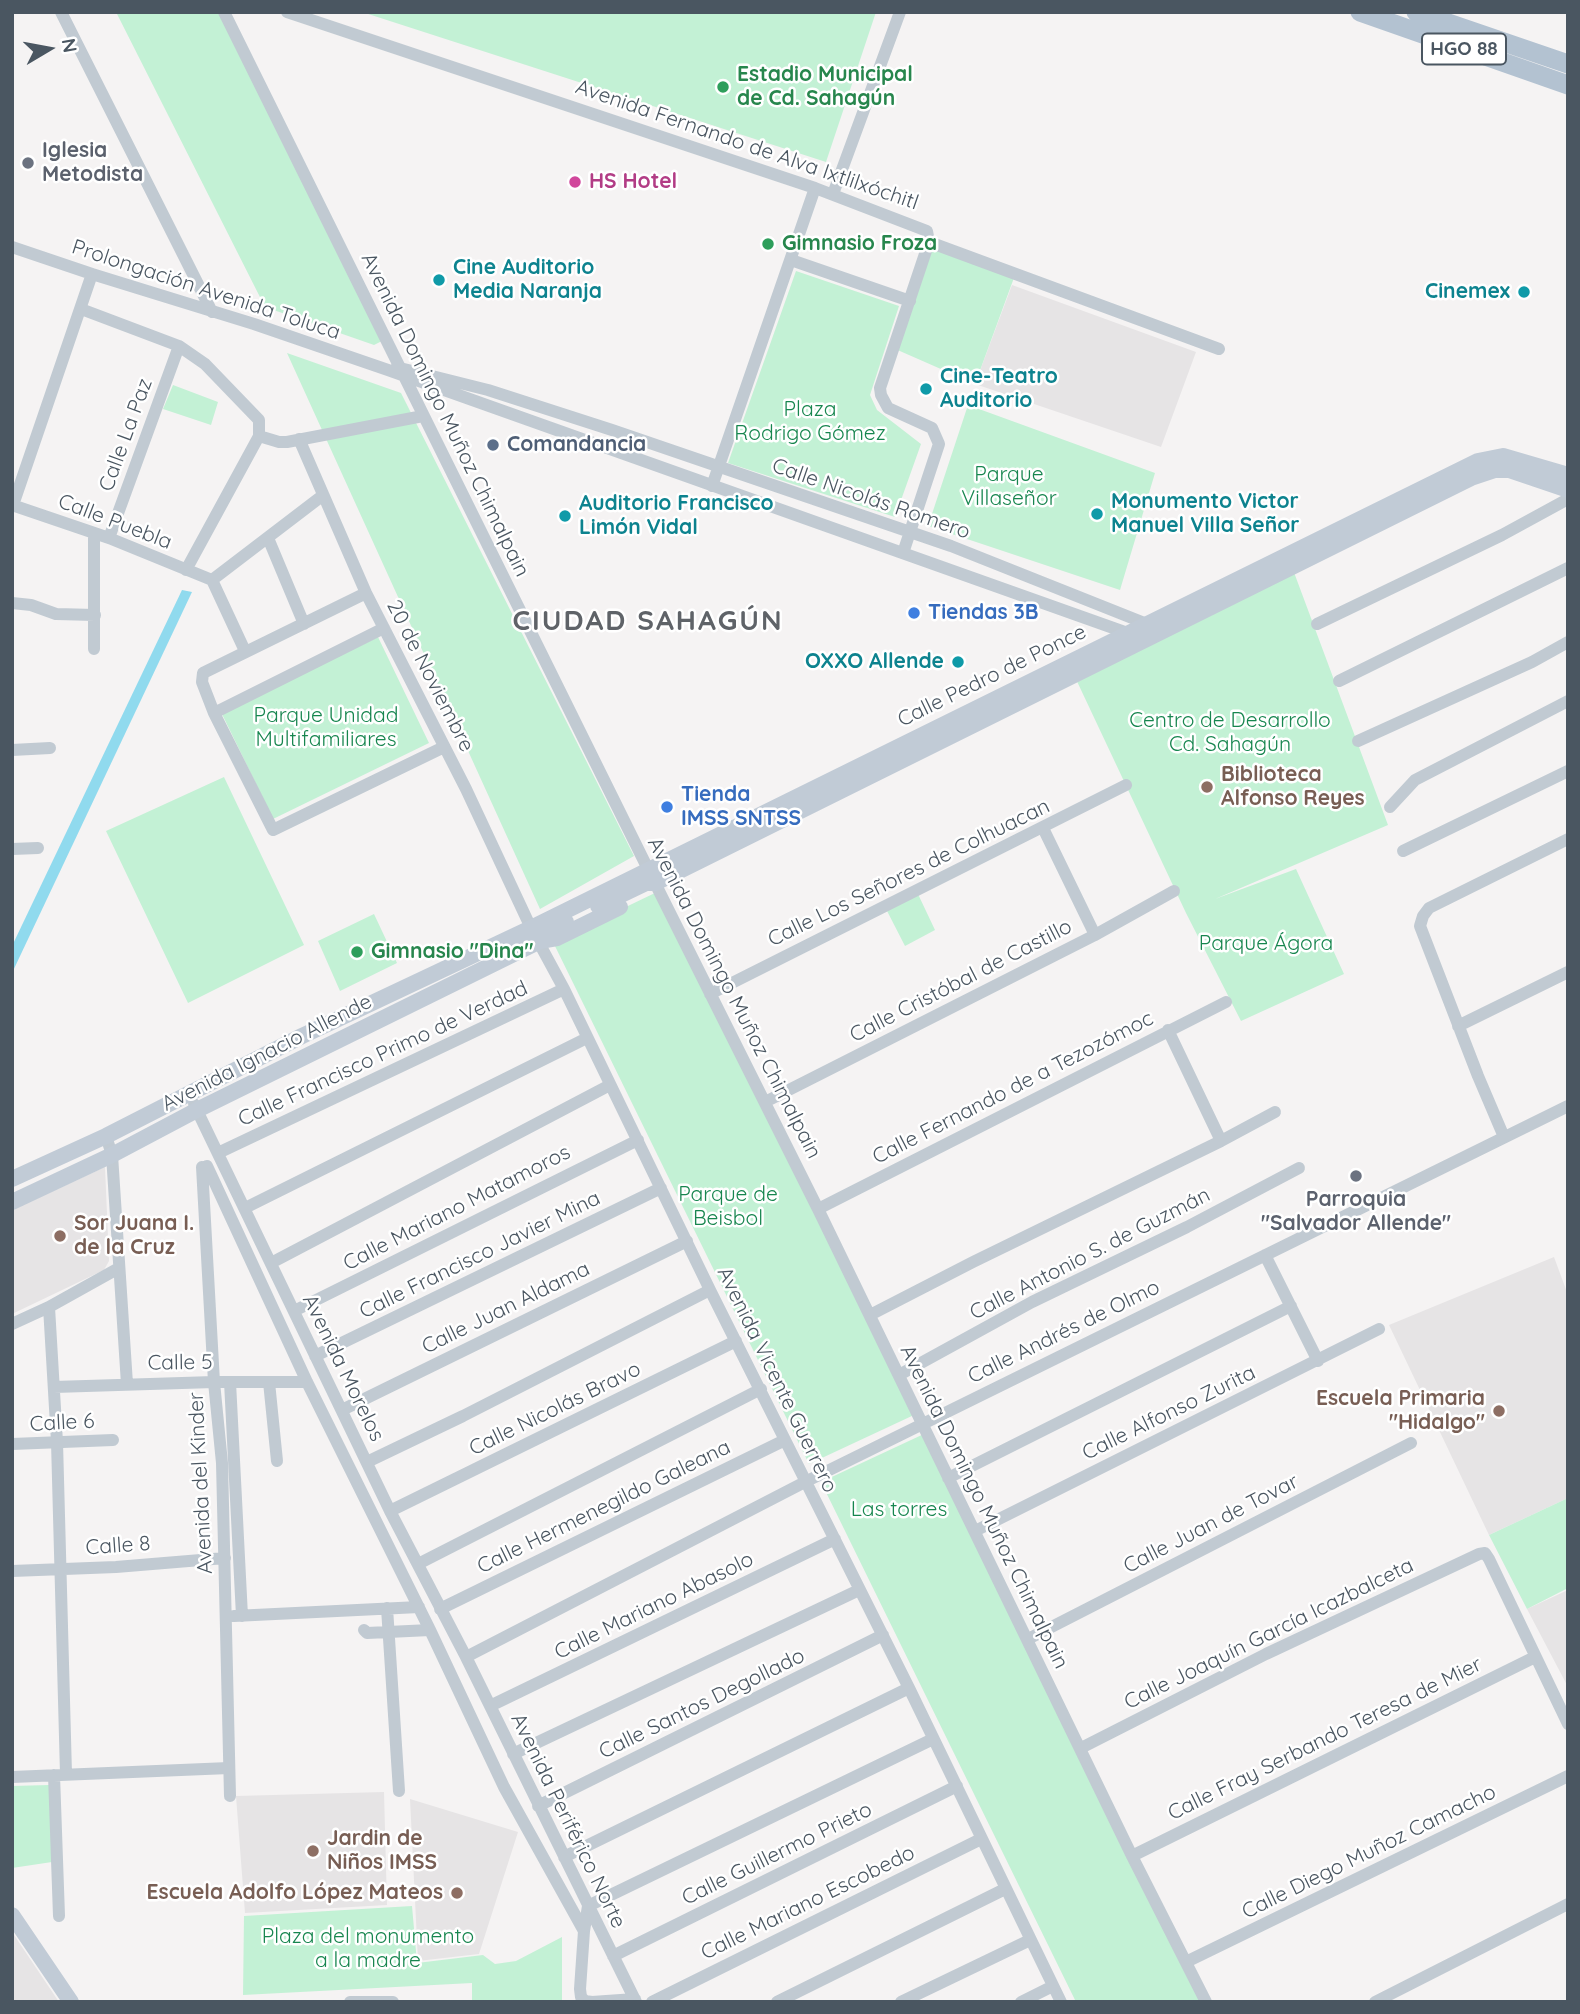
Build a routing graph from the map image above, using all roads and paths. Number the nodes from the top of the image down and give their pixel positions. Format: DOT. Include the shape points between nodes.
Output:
graph roads {
  1 [pos="61,12"];
  2 [pos="225,12"];
  3 [pos="287,12"];
  4 [pos="900,12"];
  5 [pos="1360,12"];
  6 [pos="1416,12"];
  7 [pos="1568,64"];
  8 [pos="1568,85"];
  9 [pos="815,188"];
  10 [pos="833,194"];
  11 [pos="929,242"];
  12 [pos="13,249"];
  13 [pos="791,260"];
  14 [pos="92,275"];
  15 [pos="910,301"];
  16 [pos="81,309"];
  17 [pos="212,313"];
  18 [pos="179,346"];
  19 [pos="1219,349"];
  20 [pos="398,372"];
  21 [pos="488,390"];
  22 [pos="482,405"];
  23 [pos="423,416"];
  24 [pos="262,434"];
  25 [pos="299,439"];
  26 [pos="719,467"];
  27 [pos="1479,468"];
  28 [pos="1568,475"];
  29 [pos="712,486"];
  30 [pos="1568,490"];
  31 [pos="322,496"];
  32 [pos="1568,499"];
  33 [pos="12,505"];
  34 [pos="841,509"];
  35 [pos="834,529"];
  36 [pos="94,533"];
  37 [pos="909,533"];
  38 [pos="109,538"];
  39 [pos="268,538"];
  40 [pos="902,553"];
  41 [pos="1568,568"];
  42 [pos="199,576"];
  43 [pos="366,593"];
  44 [pos="12,603"];
  45 [pos="95,615"];
  46 [pos="304,624"];
  47 [pos="1147,624"];
  48 [pos="1317,624"];
  49 [pos="384,628"];
  50 [pos="1164,631"];
  51 [pos="1126,633"];
  52 [pos="1144,640"];
  53 [pos="1568,642"];
  54 [pos="94,649"];
  55 [pos="245,652"];
  56 [pos="1339,681"];
  57 [pos="1568,701"];
  58 [pos="214,713"];
  59 [pos="1359,741"];
  60 [pos="444,747"];
  61 [pos="50,748"];
  62 [pos="12,750"];
  63 [pos="1568,771"];
  64 [pos="1126,785"];
  65 [pos="1390,807"];
  66 [pos="1043,828"];
  67 [pos="1568,839"];
  68 [pos="38,848"];
  69 [pos="12,849"];
  70 [pos="1403,851"];
  71 [pos="651,876"];
  72 [pos="1174,891"];
  73 [pos="535,934"];
  74 [pos="1095,935"];
  75 [pos="1568,972"];
  76 [pos="564,989"];
  77 [pos="710,994"];
  78 [pos="1226,1002"];
  79 [pos="1458,1026"];
  80 [pos="1168,1030"];
  81 [pos="587,1038"];
  82 [pos="610,1085"];
  83 [pos="190,1094"];
  84 [pos="765,1102"];
  85 [pos="1568,1106"];
  86 [pos="197,1110"];
  87 [pos="1275,1112"];
  88 [pos="106,1136"];
  89 [pos="1504,1137"];
  90 [pos="638,1140"];
  91 [pos="1221,1141"];
  92 [pos="218,1153"];
  93 [pos="112,1155"];
  94 [pos="204,1166"];
  95 [pos="1299,1168"];
  96 [pos="12,1179"];
  97 [pos="661,1188"];
  98 [pos="12,1202"];
  99 [pos="245,1208"];
  100 [pos="818,1209"];
  101 [pos="687,1241"];
  102 [pos="1265,1255"];
  103 [pos="271,1263"];
  104 [pos="118,1268"];
  105 [pos="710,1290"];
  106 [pos="1291,1306"];
  107 [pos="49,1307"];
  108 [pos="294,1311"];
  109 [pos="870,1315"];
  110 [pos="12,1324"];
  111 [pos="1379,1329"];
  112 [pos="736,1341"];
  113 [pos="315,1356"];
  114 [pos="1318,1361"];
  115 [pos="899,1375"];
  116 [pos="214,1382"];
  117 [pos="230,1382"];
  118 [pos="269,1382"];
  119 [pos="307,1382"];
  120 [pos="127,1384"];
  121 [pos="54,1387"];
  122 [pos="761,1389"];
  123 [pos="342,1410"];
  124 [pos="923,1424"];
  125 [pos="113,1440"];
  126 [pos="785,1440"];
  127 [pos="57,1442"];
  128 [pos="1411,1443"];
  129 [pos="12,1444"];
  130 [pos="277,1461"];
  131 [pos="367,1462"];
  132 [pos="948,1478"];
  133 [pos="806,1482"];
  134 [pos="390,1511"];
  135 [pos="975,1531"];
  136 [pos="835,1539"];
  137 [pos="225,1558"];
  138 [pos="418,1564"];
  139 [pos="60,1569"];
  140 [pos="12,1571"];
  141 [pos="859,1590"];
  142 [pos="419,1607"];
  143 [pos="387,1608"];
  144 [pos="440,1609"];
  145 [pos="227,1616"];
  146 [pos="242,1616"];
  147 [pos="364,1630"];
  148 [pos="430,1630"];
  149 [pos="388,1633"];
  150 [pos="883,1636"];
  151 [pos="1028,1639"];
  152 [pos="466,1657"];
  153 [pos="1535,1657"];
  154 [pos="909,1688"];
  155 [pos="490,1706"];
  156 [pos="1568,1724"];
  157 [pos="933,1739"];
  158 [pos="1080,1748"];
  159 [pos="513,1754"];
  160 [pos="229,1769"];
  161 [pos="60,1774"];
  162 [pos="1568,1776"];
  163 [pos="12,1777"];
  164 [pos="957,1786"];
  165 [pos="399,1791"];
  166 [pos="230,1796"];
  167 [pos="538,1806"];
  168 [pos="981,1839"];
  169 [pos="1132,1856"];
  170 [pos="564,1857"];
  171 [pos="1005,1889"];
  172 [pos="1568,1904"];
  173 [pos="588,1906"];
  174 [pos="12,1915"];
  175 [pos="59,1916"];
  176 [pos="584,1931"];
  177 [pos="1030,1940"];
  178 [pos="613,1956"];
  179 [pos="1186,1962"];
  180 [pos="1053,1986"];
  181 [pos="635,2000"];
  182 [pos="71,2002"];
  183 [pos="350,2002"];
  184 [pos="393,2002"];
  185 [pos="652,2002"];
  186 [pos="777,2002"];
  187 [pos="901,2002"];
  188 [pos="1021,2002"];
  189 [pos="1061,2002"];
  190 [pos="1206,2002"];
  191 [pos="1375,2002"];
  1 -- 17 [label="street"];
  2 -- 20 [label="street, Avenida Domingo Muñoz Chimalpain"];
  3 -- 9 [label="street, Avenida Fernando de Alva Ixtlilxóchitl"];
  4 -- 10 [label="street"];
  5 -- 8 [label="main road, HGO 88"];
  6 -- 7 [label="main road, HGO 88"];
  9 -- 10 [label="street, Avenida Fernando de Alva Ixtlilxóchitl"];
  9 -- 13 [label="street"];
  10 -- 11 [label="street, Avenida Fernando de Alva Ixtlilxóchitl" via="922,227"];
  11 -- 15 [label="street"];
  11 -- 19 [label="street, Avenida Fernando de Alva Ixtlilxóchitl"];
  12 -- 14 [label="street, Prolongación Avenida Toluca"];
  13 -- 15 [label="street"];
  13 -- 26 [label="street"];
  14 -- 16 [label="street"];
  14 -- 17 [label="street, Prolongación Avenida Toluca"];
  15 -- 37 [label="street" via="881,382 881,396 894,413 932,428 939,444"];
  16 -- 18 [label="street"];
  16 -- 33 [label="street"];
  17 -- 20 [label="street, Prolongación Avenida Toluca"];
  18 -- 24 [label="street" via="205,364 259,420"];
  18 -- 38 [label="street, Calle La Paz"];
  20 -- 21 [label="street, Calle Nicolás Romero"];
  20 -- 22 [label="street, Calle Nicolás Romero"];
  20 -- 23 [label="street, Avenida Domingo Muñoz Chimalpain"];
  21 -- 22 [label="street"];
  21 -- 26 [label="street, Calle Nicolás Romero"];
  22 -- 29 [label="street, Calle Nicolás Romero"];
  23 -- 25 [label="street"];
  23 -- 71 [label="street, Avenida Domingo Muñoz Chimalpain"];
  24 -- 25 [label="street" via="279,442"];
  24 -- 42 [label="street"];
  25 -- 31 [label="street, 20 de Noviembre"];
  26 -- 29 [label="street"];
  26 -- 34 [label="street, Calle Nicolás Romero"];
  27 -- 28 [label="street" via="1486,458 1503,456"];
  27 -- 30 [label="street" via="1509,470"];
  27 -- 47 [label="street, Calle Pedro de Ponce"];
  27 -- 50 [label="street, Calle Pedro de Ponce"];
  29 -- 35 [label="street, Calle Nicolás Romero"];
  31 -- 39 [label="street"];
  31 -- 43 [label="street, 20 de Noviembre"];
  32 -- 48 [label="street"];
  33 -- 36 [label="street, Calle Puebla"];
  34 -- 35 [label="street"];
  34 -- 37 [label="street, Calle Nicolás Romero"];
  35 -- 40 [label="street, Calle Nicolás Romero"];
  36 -- 38 [label="street, Calle Puebla"];
  36 -- 45 [label="street"];
  37 -- 40 [label="street"];
  37 -- 47 [label="street, Calle Nicolás Romero"];
  38 -- 42 [label="street, Calle Puebla"];
  39 -- 42 [label="street"];
  39 -- 46 [label="street"];
  40 -- 51 [label="street, Calle Nicolás Romero"];
  41 -- 56 [label="street"];
  42 -- 55 [label="street"];
  43 -- 46 [label="street"];
  43 -- 49 [label="street, 20 de Noviembre"];
  44 -- 45 [label="street" via="56,614"];
  45 -- 54 [label="street"];
  46 -- 55 [label="street"];
  47 -- 50 [label="street, Calle Nicolás Romero"];
  47 -- 51 [label="street, Calle Pedro de Ponce"];
  49 -- 58 [label="street"];
  49 -- 60 [label="street, 20 de Noviembre"];
  50 -- 52 [label="street, Calle Pedro de Ponce"];
  51 -- 52 [label="street, Calle Nicolás Romero"];
  51 -- 71 [label="street, Calle Pedro de Ponce"];
  52 -- 71 [label="street, Calle Pedro de Ponce"];
  53 -- 59 [label="street"];
  55 -- 58 [label="street" via="203,673"];
  57 -- 65 [label="street" via="1415,780"];
  58 -- 60 [label="street" via="273,830"];
  60 -- 73 [label="street, 20 de Noviembre"];
  61 -- 62 [label="street"];
  63 -- 70 [label="street"];
  64 -- 66 [label="street, Calle Los Señores de Colhuacan"];
  66 -- 74 [label="street"];
  66 -- 77 [label="street, Calle Los Señores de Colhuacan"];
  67 -- 79 [label="street" via="1429,908 1423,916 1420,926"];
  68 -- 69 [label="street"];
  71 -- 73 [label="street, Calle Pedro de Ponce" via="651,892 557,938"];
  71 -- 77 [label="street, Avenida Domingo Muñoz Chimalpain"];
  72 -- 74 [label="street, Calle Cristóbal de Castillo"];
  73 -- 76 [label="street, Avenida Vicente Guerrero"];
  73 -- 83 [label="street, Avenida Ignacio Allende" via="302,1035"];
  73 -- 86 [label="street, Avenida Ignacio Allende"];
  74 -- 84 [label="street, Calle Cristóbal de Castillo"];
  75 -- 79 [label="street"];
  76 -- 81 [label="street, Avenida Vicente Guerrero"];
  76 -- 92 [label="street, Calle Francisco Primo de Verdad"];
  77 -- 84 [label="street, Avenida Domingo Muñoz Chimalpain"];
  78 -- 80 [label="street, Calle Fernando de a Tezozómoc"];
  79 -- 89 [label="street"];
  80 -- 91 [label="street"];
  80 -- 100 [label="street, Calle Fernando de a Tezozómoc"];
  81 -- 82 [label="street, Avenida Vicente Guerrero"];
  81 -- 99 [label="street"];
  82 -- 90 [label="street, Avenida Vicente Guerrero"];
  82 -- 103 [label="street, Calle Mariano Matamoros"];
  83 -- 86 [label="street, Avenida Morelos"];
  83 -- 88 [label="street, Avenida Ignacio Allende"];
  84 -- 100 [label="street, Avenida Domingo Muñoz Chimalpain"];
  85 -- 89 [label="street"];
  86 -- 92 [label="street, Avenida Morelos"];
  86 -- 93 [label="street, Avenida Ignacio Allende"];
  87 -- 91 [label="street, Calle Antonio S. de Guzmán"];
  88 -- 93 [label="street"];
  88 -- 96 [label="street, Avenida Ignacio Allende"];
  89 -- 102 [label="street, Calle Andrés de Olmo"];
  90 -- 97 [label="street, Avenida Vicente Guerrero"];
  90 -- 108 [label="street, Calle Mariano Matamoros"];
  91 -- 109 [label="street, Calle Antonio S. de Guzmán"];
  92 -- 99 [label="street, Avenida Morelos"];
  93 -- 98 [label="street, Avenida Ignacio Allende"];
  93 -- 104 [label="street"];
  94 -- 116 [label="street, Avenida del Kinder"];
  94 -- 119 [label="street, Avenida Morelos"];
  95 -- 115 [label="street, Calle Antonio S. de Guzmán"];
  97 -- 101 [label="street, Avenida Vicente Guerrero"];
  97 -- 113 [label="street, Calle Francisco Javier Mina"];
  99 -- 103 [label="street, Avenida Morelos"];
  100 -- 109 [label="street, Avenida Domingo Muñoz Chimalpain"];
  101 -- 105 [label="street, Avenida Vicente Guerrero"];
  101 -- 123 [label="street, Calle Juan Aldama"];
  102 -- 106 [label="street"];
  102 -- 124 [label="street, Calle Andrés de Olmo"];
  103 -- 108 [label="street, Avenida Morelos"];
  104 -- 107 [label="street"];
  104 -- 120 [label="street"];
  105 -- 112 [label="street, Avenida Vicente Guerrero"];
  105 -- 131 [label="street"];
  106 -- 114 [label="street"];
  106 -- 132 [label="street"];
  107 -- 110 [label="street"];
  107 -- 121 [label="street"];
  108 -- 113 [label="street, Avenida Morelos"];
  109 -- 115 [label="street, Avenida Domingo Muñoz Chimalpain"];
  111 -- 114 [label="street, Calle Alfonso Zurita"];
  112 -- 122 [label="street, Avenida Vicente Guerrero"];
  112 -- 134 [label="street, Calle Nicolás Bravo"];
  113 -- 123 [label="street, Avenida Morelos"];
  114 -- 135 [label="street, Calle Alfonso Zurita"];
  115 -- 124 [label="street, Avenida Domingo Muñoz Chimalpain"];
  116 -- 117 [label="street, Calle 5"];
  116 -- 120 [label="street, Calle 5"];
  116 -- 137 [label="street, Avenida del Kinder"];
  117 -- 118 [label="street, Calle 5"];
  117 -- 146 [label="street"];
  118 -- 119 [label="street, Calle 5"];
  118 -- 130 [label="street"];
  119 -- 142 [label="street, Avenida Morelos"];
  120 -- 121 [label="street, Calle 5"];
  121 -- 127 [label="street"];
  122 -- 126 [label="street, Avenida Vicente Guerrero"];
  122 -- 138 [label="street"];
  123 -- 131 [label="street, Avenida Morelos"];
  124 -- 132 [label="street, Avenida Domingo Muñoz Chimalpain"];
  124 -- 133 [label="street, Calle Andrés de Olmo"];
  125 -- 127 [label="street, Calle 6"];
  126 -- 133 [label="street, Avenida Vicente Guerrero"];
  126 -- 144 [label="street, Calle Hermenegildo Galeana"];
  127 -- 129 [label="street, Calle 6"];
  127 -- 139 [label="street"];
  128 -- 151 [label="street, Calle Juan de Tovar"];
  131 -- 134 [label="street, Avenida Morelos"];
  132 -- 135 [label="street, Avenida Domingo Muñoz Chimalpain"];
  133 -- 136 [label="street, Avenida Vicente Guerrero"];
  133 -- 152 [label="street"];
  134 -- 138 [label="street, Avenida Morelos"];
  135 -- 151 [label="street, Avenida Domingo Muñoz Chimalpain"];
  136 -- 141 [label="street, Avenida Vicente Guerrero"];
  136 -- 155 [label="street, Calle Mariano Abasolo"];
  137 -- 139 [label="street, Calle 8"];
  137 -- 145 [label="street, Avenida del Kinder"];
  138 -- 144 [label="street, Avenida Morelos"];
  139 -- 140 [label="street, Calle 8"];
  139 -- 161 [label="street"];
  141 -- 150 [label="street, Avenida Vicente Guerrero"];
  141 -- 159 [label="street"];
  142 -- 143 [label="street"];
  142 -- 148 [label="street, Avenida Morelos"];
  143 -- 146 [label="street"];
  143 -- 149 [label="street"];
  144 -- 152 [label="street, Avenida Morelos"];
  145 -- 146 [label="street"];
  145 -- 160 [label="street, Avenida del Kinder"];
  147 -- 149 [label="street"];
  148 -- 149 [label="street"];
  148 -- 176 [label="street, Avenida Morelos" via="504,1787"];
  149 -- 165 [label="street"];
  150 -- 154 [label="street, Avenida Vicente Guerrero"];
  150 -- 167 [label="street, Calle Santos Degollado"];
  151 -- 158 [label="street, Avenida Domingo Muñoz Chimalpain"];
  152 -- 155 [label="street, Avenida Periférico Norte"];
  153 -- 156 [label="street"];
  153 -- 158 [label="street, Calle Joaquín García Icazbalceta" via="1485,1553 1266,1654"];
  153 -- 169 [label="street, Calle Fray Serbando Teresa de Mier"];
  154 -- 157 [label="street, Avenida Vicente Guerrero"];
  154 -- 170 [label="street"];
  155 -- 159 [label="street, Avenida Periférico Norte"];
  157 -- 164 [label="street, Avenida Vicente Guerrero"];
  157 -- 173 [label="street, Calle Guillermo Prieto"];
  158 -- 169 [label="street, Avenida Domingo Muñoz Chimalpain"];
  159 -- 167 [label="street, Avenida Periférico Norte"];
  160 -- 161 [label="street"];
  160 -- 166 [label="street, Avenida del Kinder"];
  161 -- 163 [label="street"];
  161 -- 175 [label="street"];
  162 -- 179 [label="street, Calle Diego Muñoz Camacho"];
  164 -- 168 [label="street, Avenida Vicente Guerrero"];
  164 -- 178 [label="street, Calle Guillermo Prieto"];
  167 -- 170 [label="street, Avenida Periférico Norte"];
  168 -- 171 [label="street, Avenida Vicente Guerrero"];
  168 -- 185 [label="street, Calle Mariano Escobedo"];
  169 -- 179 [label="street, Avenida Domingo Muñoz Chimalpain"];
  170 -- 173 [label="street, Avenida Periférico Norte"];
  171 -- 177 [label="street, Avenida Vicente Guerrero"];
  171 -- 186 [label="street"];
  172 -- 191 [label="street"];
  173 -- 176 [label="street"];
  173 -- 178 [label="street, Avenida Periférico Norte"];
  174 -- 182 [label="street"];
  176 -- 181 [label="street" via="581,1997 592,2002"];
  177 -- 180 [label="street, Avenida Vicente Guerrero"];
  177 -- 187 [label="street"];
  178 -- 181 [label="street, Avenida Periférico Norte"];
  179 -- 190 [label="street, Avenida Domingo Muñoz Chimalpain"];
  180 -- 188 [label="street"];
  180 -- 189 [label="street, Avenida Vicente Guerrero"];
  183 -- 184 [label="street"];
}
